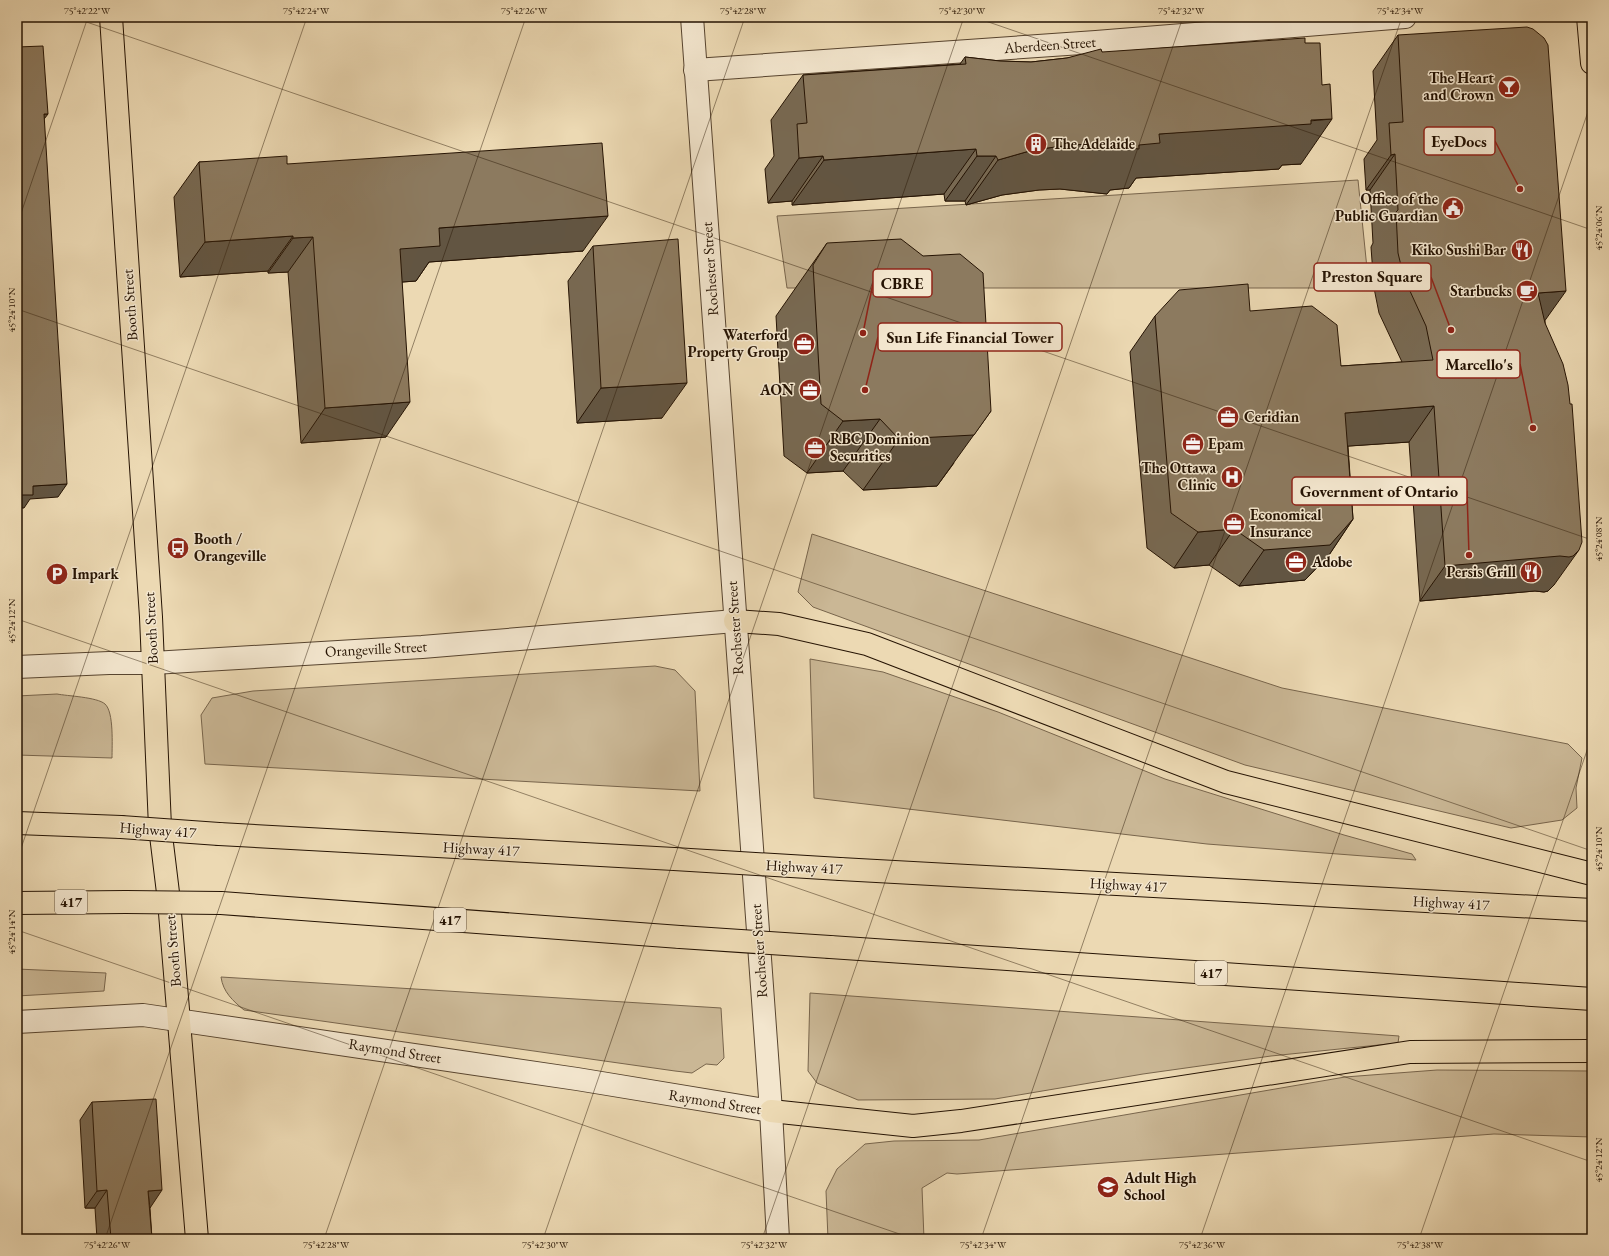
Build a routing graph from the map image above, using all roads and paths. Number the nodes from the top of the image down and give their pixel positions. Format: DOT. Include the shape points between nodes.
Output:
graph roads {
  1 [pos="111,17"];
  2 [pos="692,17"];
  3 [pos="1405,17"];
  4 [pos="1588,17"];
  5 [pos="1592,64"];
  6 [pos="695,70"];
  7 [pos="735,621"];
  8 [pos="153,663"];
  9 [pos="17,667"];
  10 [pos="17,823"];
  11 [pos="1592,874"];
  12 [pos="17,903"];
  13 [pos="1592,910"];
  14 [pos="1592,999"];
  15 [pos="178,1020"];
  16 [pos="17,1022"];
  17 [pos="1592,1051"];
  18 [pos="771,1111"];
  19 [pos="197,1239"];
  20 [pos="778,1239"];
  1 -- 8 [label="main road, Booth Street"];
  2 -- 6 [label="street, Rochester Street"];
  3 -- 6 [label="street, Aberdeen Street"];
  4 -- 5 [label="main road"];
  6 -- 7 [label="street, Rochester Street"];
  7 -- 8 [label="street, Orangeville Street" via="422,647"];
  7 -- 11 [label="main road" via="779,624 867,644 1226,782"];
  7 -- 18 [label="street, Rochester Street"];
  8 -- 9 [label="street, Orangeville Street"];
  8 -- 15 [label="main road, Booth Street" via="160,827 169,901"];
  10 -- 13 [label="main road, Highway 417, bridge"];
  12 -- 14 [label="main road, 417, bridge" via="221,903"];
  15 -- 16 [label="street, Raymond Street" via="143,1015"];
  15 -- 18 [label="street, Raymond Street" via="570,1078"];
  15 -- 19 [label="main road, Booth Street"];
  17 -- 18 [label="main road" via="1410,1052 961,1121 913,1126"];
  18 -- 20 [label="street, Rochester Street"];
}
